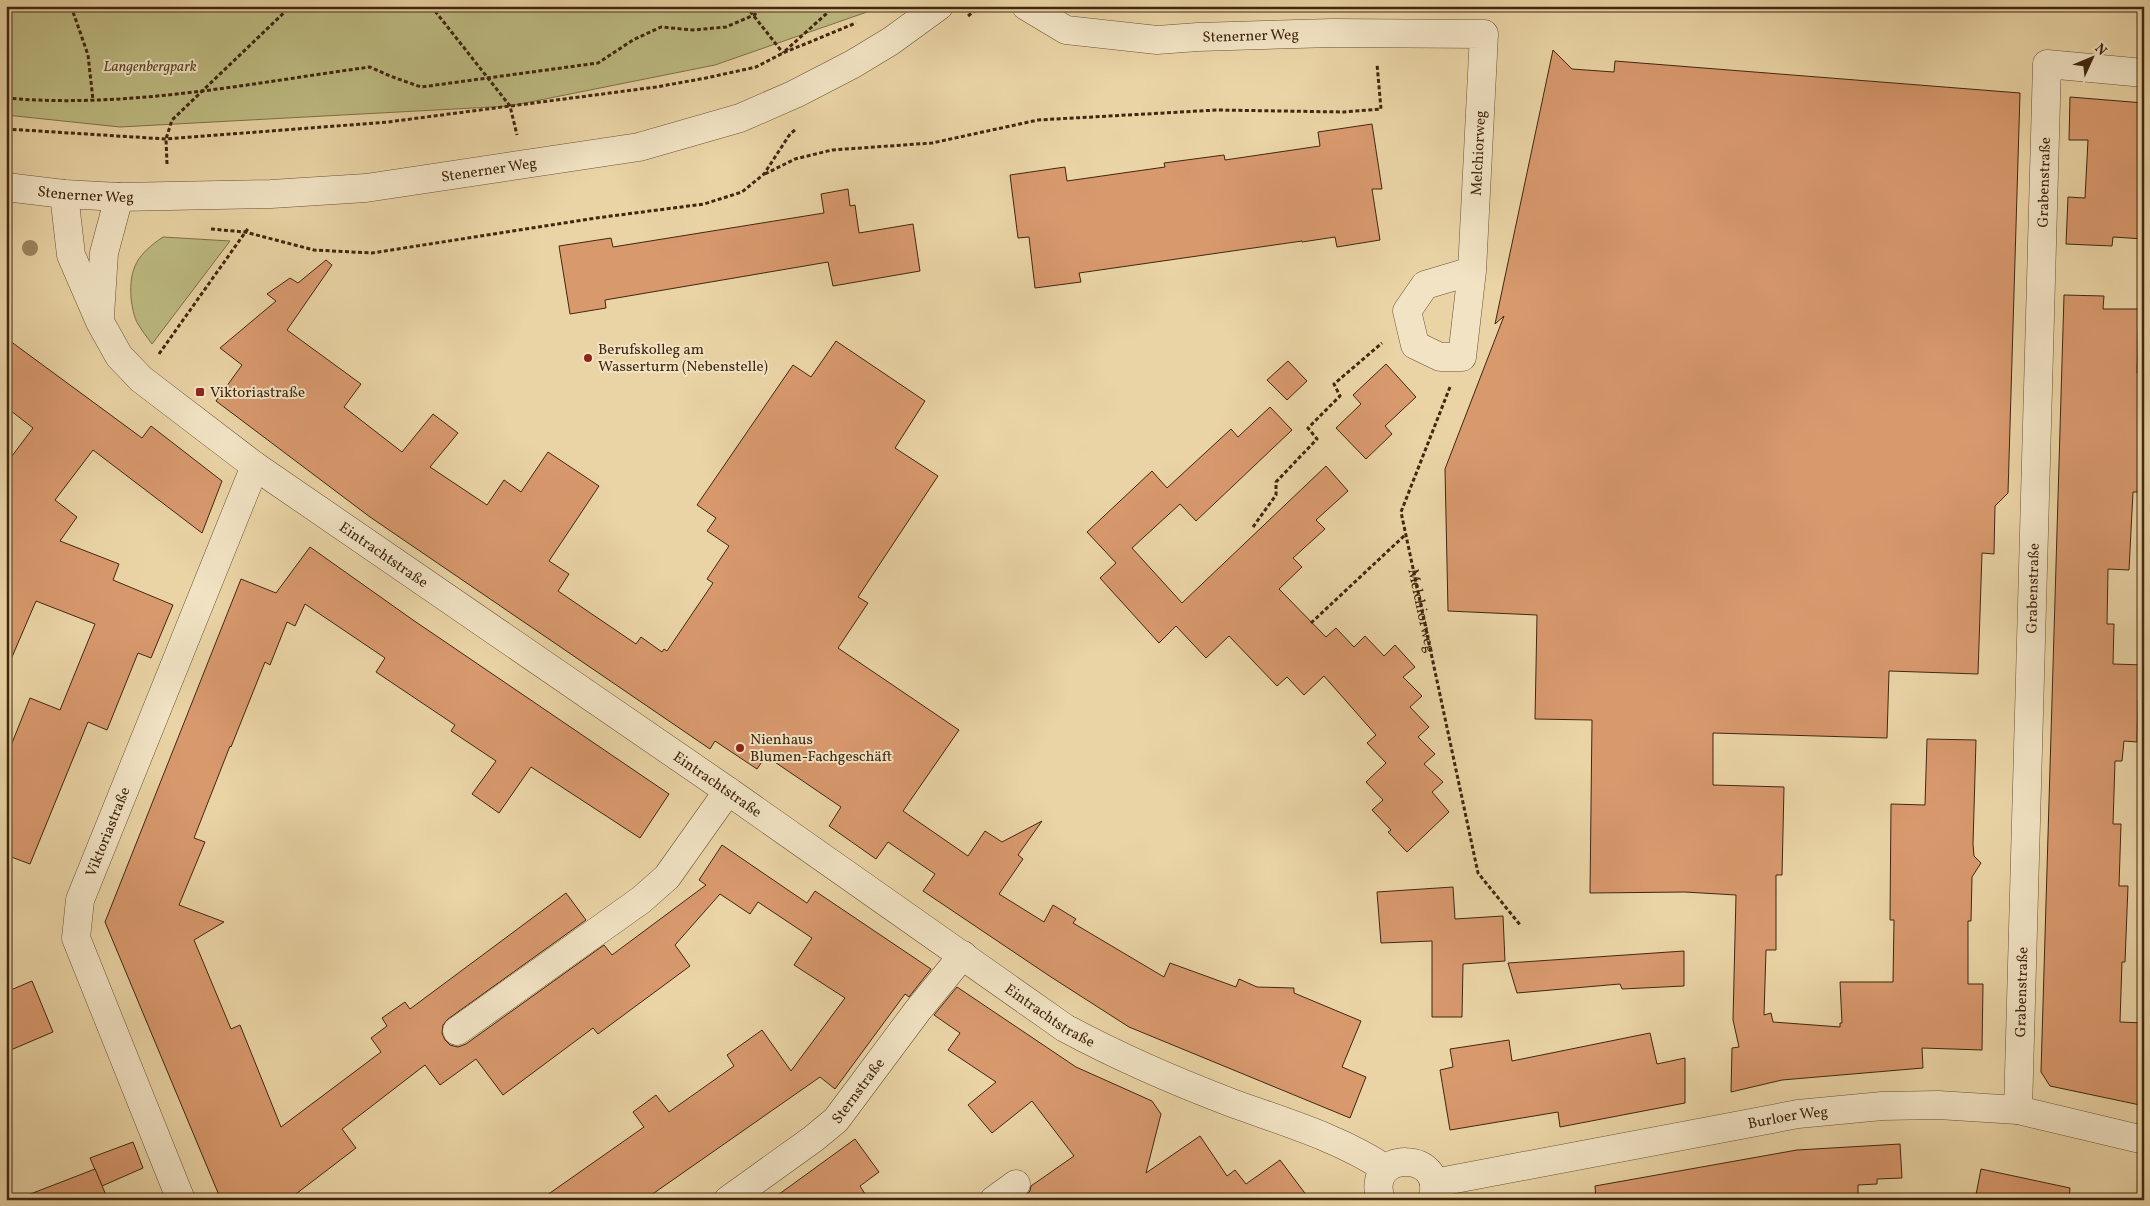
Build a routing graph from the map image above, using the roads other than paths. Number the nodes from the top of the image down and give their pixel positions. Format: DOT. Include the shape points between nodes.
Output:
graph roads {
  1 [pos="939,6"];
  2 [pos="1026,6"];
  3 [pos="1484,34"];
  4 [pos="2144,73"];
  5 [pos="6,187"];
  6 [pos="64,194"];
  7 [pos="119,197"];
  8 [pos="1472,271"];
  9 [pos="100,322"];
  10 [pos="256,466"];
  11 [pos="728,791"];
  12 [pos="963,955"];
  13 [pos="457,1031"];
  14 [pos="2018,1110"];
  15 [pos="2144,1140"];
  16 [pos="1386,1169"];
  17 [pos="1016,1184"];
  18 [pos="1433,1191"];
  19 [pos="181,1200"];
  20 [pos="728,1200"];
  21 [pos="994,1200"];
  22 [pos="1381,1200"];
  1 -- 7 [label="street, Stenerner Weg" via="891,41 795,94 740,118 639,147 366,188 271,194"];
  2 -- 3 [label="street, Stenerner Weg" via="1066,30 1157,40 1198,36"];
  3 -- 8 [label="street, Melchiorweg"];
  4 -- 14 [label="street, Grabenstraße" via="2047,64"];
  5 -- 6 [label="street, Stenerner Weg"];
  6 -- 7 [label="street, Stenerner Weg"];
  6 -- 9 [label="street, Eintrachtstraße" via="71,255"];
  7 -- 9 [label="street" via="104,253"];
  8 -- 8 [label="street, Melchiorweg" via="1462,357 1440,357 1415,345 1407,311 1425,285"];
  9 -- 10 [label="street, Eintrachtstraße" via="119,356 141,379"];
  10 -- 11 [label="street, Eintrachtstraße"];
  10 -- 19 [label="street, Viktoriastraße" via="80,900 76,938"];
  11 -- 12 [label="street, Eintrachtstraße"];
  11 -- 13 [label="street" via="666,877 641,900"];
  12 -- 16 [label="street, Eintrachtstraße" via="1065,1028 1114,1054 1167,1079 1324,1137 1367,1156"];
  12 -- 20 [label="street, Sternstraße" via="836,1120"];
  14 -- 15 [label="street, Burloer Weg"];
  14 -- 18 [label="street, Burloer Weg" via="1938,1105 1882,1106 1798,1114"];
  16 -- 18 [label="street" via="1404,1161 1423,1166 1430,1173"];
  16 -- 22 [label="street" via="1379,1180"];
  17 -- 21 [label="street"];
}
